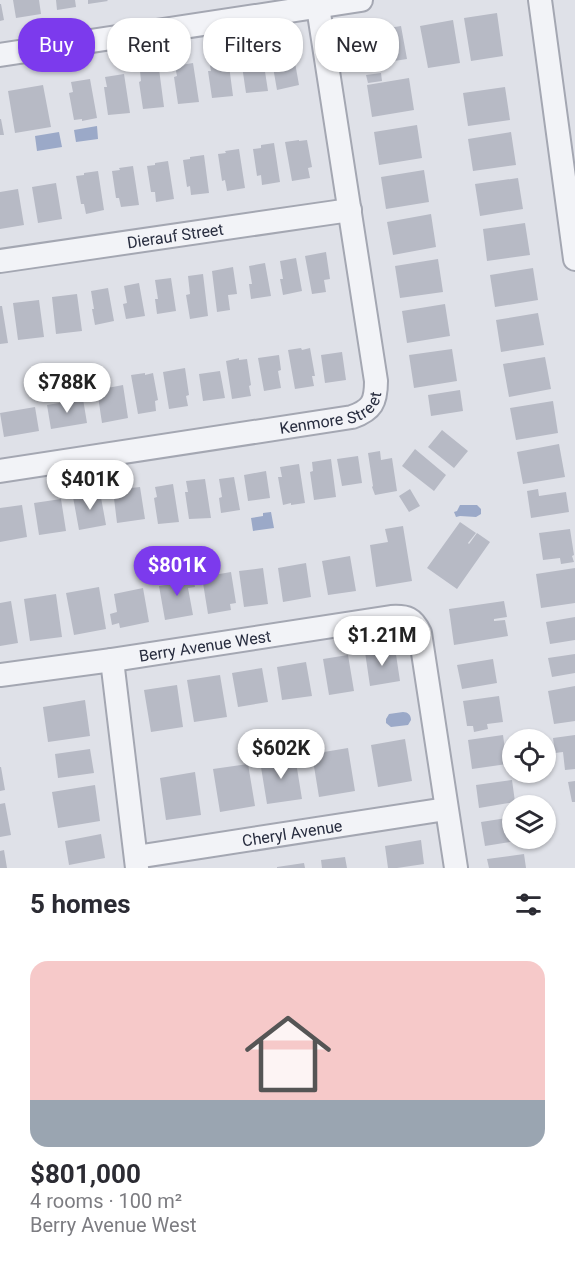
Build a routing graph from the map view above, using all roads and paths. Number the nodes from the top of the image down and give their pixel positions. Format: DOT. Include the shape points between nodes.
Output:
graph roads {
  1 [pos="361,0"];
  2 [pos="540,0"];
  3 [pos="318,7"];
  4 [pos="0,55"];
  5 [pos="569,169"];
  6 [pos="350,210"];
  7 [pos="575,259"];
  8 [pos="0,261"];
  9 [pos="0,471"];
  10 [pos="112,660"];
  11 [pos="0,675"];
  12 [pos="446,809"];
  13 [pos="136,862"];
  14 [pos="456,868"];
  1 -- 3 [label="street"];
  2 -- 5 [label="street"];
  3 -- 4 [label="street"];
  3 -- 6 [label="street, Kenmore Street"];
  5 -- 7 [label="street"];
  6 -- 8 [label="street, Dierauf Street"];
  6 -- 9 [label="street, Kenmore Street" via="376,381 372,405 363,413"];
  10 -- 11 [label="street, Berry Avenue West"];
  10 -- 12 [label="street, Berry Avenue West" via="391,617 410,618 420,633"];
  10 -- 13 [label="street"];
  12 -- 13 [label="street, Cheryl Avenue"];
  12 -- 14 [label="street"];
}
